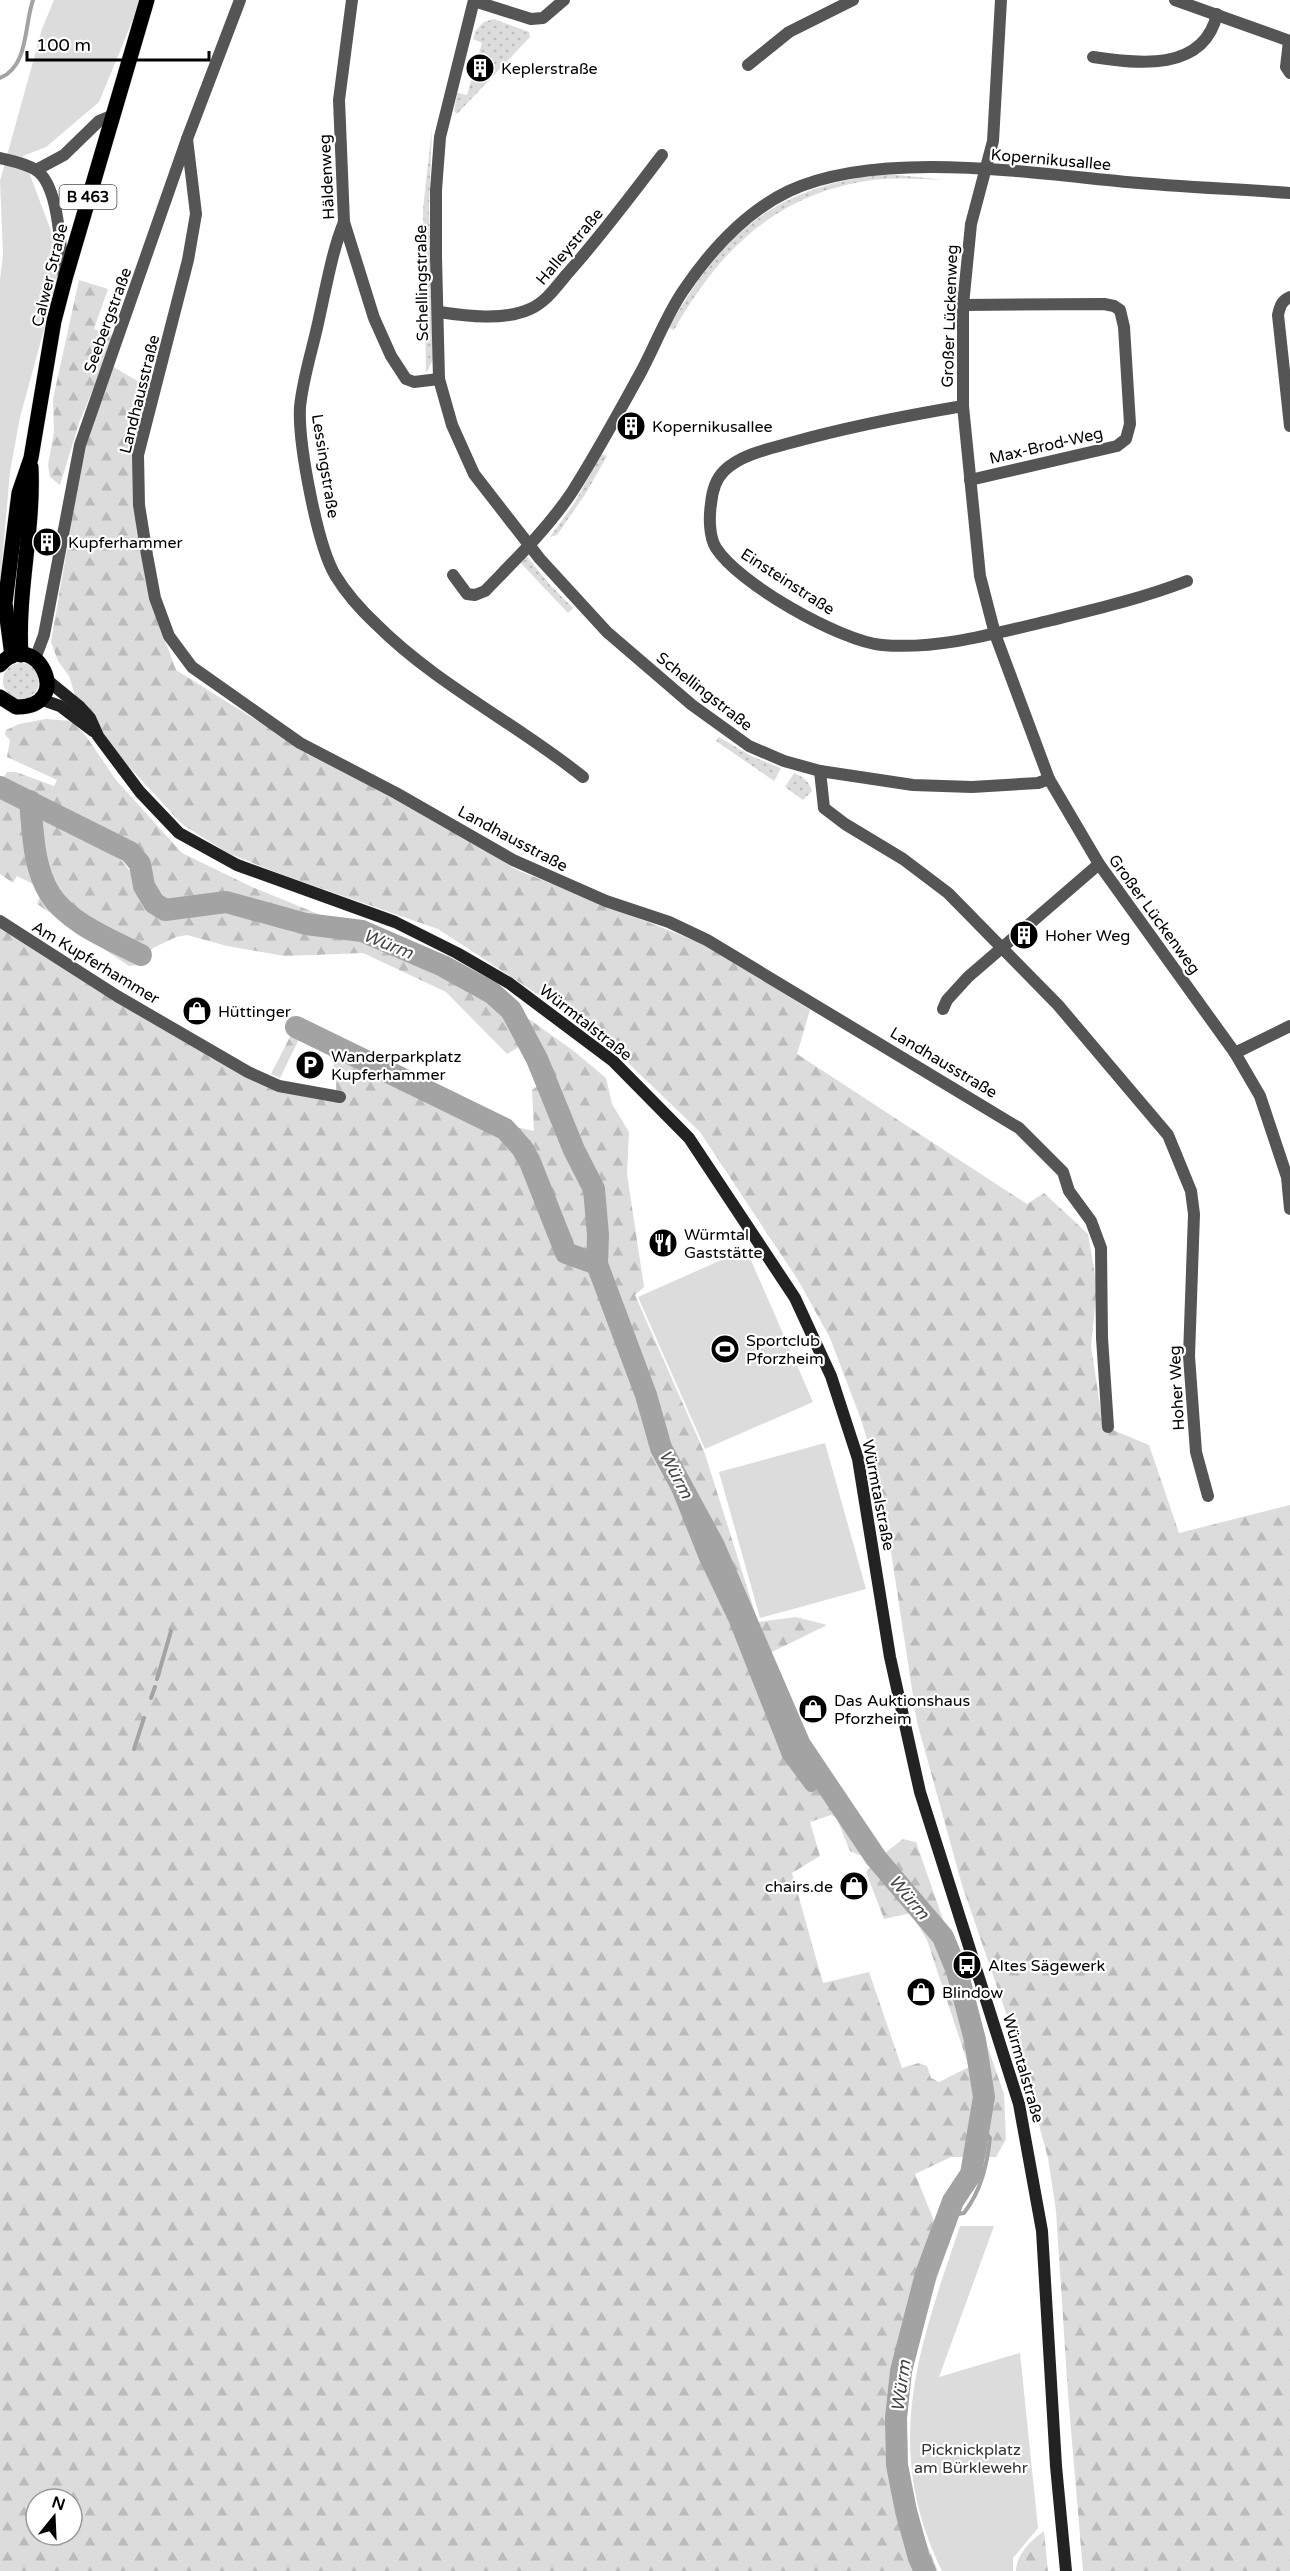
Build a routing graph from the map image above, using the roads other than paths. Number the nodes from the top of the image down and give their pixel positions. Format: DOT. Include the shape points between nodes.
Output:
graph roads {
  1 [pos="147,0"];
  2 [pos="240,0"];
  3 [pos="352,0"];
  4 [pos="474,0"];
  5 [pos="564,0"];
  6 [pos="853,0"];
  7 [pos="1001,0"];
  8 [pos="1175,0"];
  9 [pos="1217,15"];
  10 [pos="1290,41"];
  11 [pos="1094,57"];
  12 [pos="748,65"];
  13 [pos="1290,73"];
  14 [pos="111,116"];
  15 [pos="187,139"];
  16 [pos="662,155"];
  17 [pos="0,158"];
  18 [pos="30,167"];
  19 [pos="986,169"];
  20 [pos="1290,193"];
  21 [pos="344,222"];
  22 [pos="64,279"];
  23 [pos="1290,297"];
  24 [pos="963,306"];
  25 [pos="439,312"];
  26 [pos="439,379"];
  27 [pos="963,406"];
  28 [pos="1290,426"];
  29 [pos="31,458"];
  30 [pos="970,480"];
  31 [pos="528,545"];
  32 [pos="453,575"];
  33 [pos="1186,581"];
  34 [pos="5,603"];
  35 [pos="0,619"];
  36 [pos="995,633"];
  37 [pos="17,659"];
  38 [pos="48,680"];
  39 [pos="40,699"];
  40 [pos="3,704"];
  41 [pos="98,736"];
  42 [pos="820,771"];
  43 [pos="583,777"];
  44 [pos="1049,779"];
  45 [pos="1099,864"];
  46 [pos="0,921"];
  47 [pos="1002,948"];
  48 [pos="943,1009"];
  49 [pos="1290,1026"];
  50 [pos="1235,1053"];
  51 [pos="340,1097"];
  52 [pos="1290,1209"];
  53 [pos="1108,1427"];
  54 [pos="1208,1496"];
  55 [pos="1066,2571"];
  1 -- 14 [label="main road, Calwer Straße / B 463"];
  2 -- 15 [label="street, Seebergstraße"];
  3 -- 21 [label="street, Häldenweg" via="339,100"];
  4 -- 5 [label="street" via="531,19 543,18"];
  4 -- 25 [label="street, Schellingstraße" via="440,137 436,202"];
  6 -- 12 [label="street" via="789,32"];
  7 -- 19 [label="street, Großer Lückenweg" via="993,141"];
  8 -- 9 [label="street"];
  9 -- 10 [label="street"];
  9 -- 11 [label="street" via="1208,37 1176,59 1158,63"];
  10 -- 13 [label="street" via="1286,67"];
  14 -- 18 [label="street" via="99,121 64,155"];
  14 -- 22 [label="main road, Calwer Straße / B 463"];
  15 -- 37 [label="street, Seebergstraße" via="80,445 46,624"];
  15 -- 53 [label="street, Landhausstraße" via="196,214 138,455 139,505 147,555 155,598 168,636 192,667 300,743 513,860 707,940 1018,1128 1063,1172 1069,1191 1091,1221 1101,1248"];
  16 -- 25 [label="street, Halleystraße" via="602,235 547,298 530,309 511,314 473,317"];
  17 -- 18 [label="street"];
  18 -- 22 [label="street" via="48,185 52,197"];
  19 -- 20 [label="street, Kopernikusallee"];
  19 -- 24 [label="street, Großer Lückenweg" via="971,224"];
  19 -- 31 [label="street, Kopernikusallee" via="896,169 833,177 791,190 736,227 702,263 680,294 571,493"];
  21 -- 26 [label="street, Häldenweg" via="374,318 406,379"];
  21 -- 43 [label="street, Lessingstraße" via="330,268 300,408 314,513 334,574 376,625 438,678 550,750"];
  22 -- 29 [label="main road, Calwer Straße / B 463"];
  23 -- 28 [label="street" via="1279,307 1278,315"];
  24 -- 27 [label="street, Großer Lückenweg"];
  24 -- 30 [label="street, Max-Brod-Weg" via="1086,304 1120,310 1130,424 1126,439 1117,446"];
  25 -- 26 [label="street, Schellingstraße"];
  26 -- 31 [label="street, Schellingstraße" via="452,425 474,474"];
  27 -- 30 [label="street, Großer Lückenweg"];
  27 -- 36 [label="street, Einsteinstraße" via="842,429 739,461 717,479 712,493 711,528 715,547 743,575 790,607 860,641 906,646"];
  29 -- 34 [label="main road, Calwer Straße / B 463" via="19,493"];
  29 -- 37 [label="main road, Calwer Straße / B 463" via="32,495"];
  30 -- 36 [label="street, Großer Lückenweg" via="980,576"];
  31 -- 32 [label="street" via="485,591 475,595 467,594"];
  31 -- 42 [label="street, Schellingstraße" via="607,632 692,705 749,746"];
  33 -- 36 [label="street" via="1125,602"];
  34 -- 35 [label="main road, B 463"];
  34 -- 37 [label="main road, Calwer Straße"];
  36 -- 44 [label="street, Großer Lückenweg"];
  37 -- 38 [label="main road" via="44,668"];
  38 -- 39 [label="main road"];
  38 -- 41 [label="main road, Würmtalstraße" via="80,707"];
  39 -- 40 [label="main road" via="25,707"];
  39 -- 41 [label="main road, Würmtalstraße" via="60,706"];
  41 -- 55 [label="main road, Würmtalstraße" via="140,792 179,833 237,865 395,922 457,953 509,983 613,1061 689,1137 795,1298 831,1376 858,1459 890,1657 920,1792 1019,2104 1042,2231"];
  42 -- 44 [label="street, Schellingstraße" via="914,785 972,787"];
  42 -- 47 [label="street, Hoher Weg" via="824,808 948,893"];
  44 -- 45 [label="street, Großer Lückenweg"];
  45 -- 47 [label="street"];
  45 -- 50 [label="street, Großer Lückenweg"];
  46 -- 51 [label="street, Am Kupferhammer" via="117,996 248,1072 279,1086"];
  47 -- 48 [label="street" via="968,977 946,1000"];
  47 -- 54 [label="street, Hoher Weg" via="1108,1063 1168,1135 1179,1158 1191,1191 1194,1214 1189,1356 1196,1452"];
  49 -- 50 [label="street"];
  50 -- 52 [label="street, Großer Lückenweg" via="1260,1096 1275,1138 1287,1177"];
}
